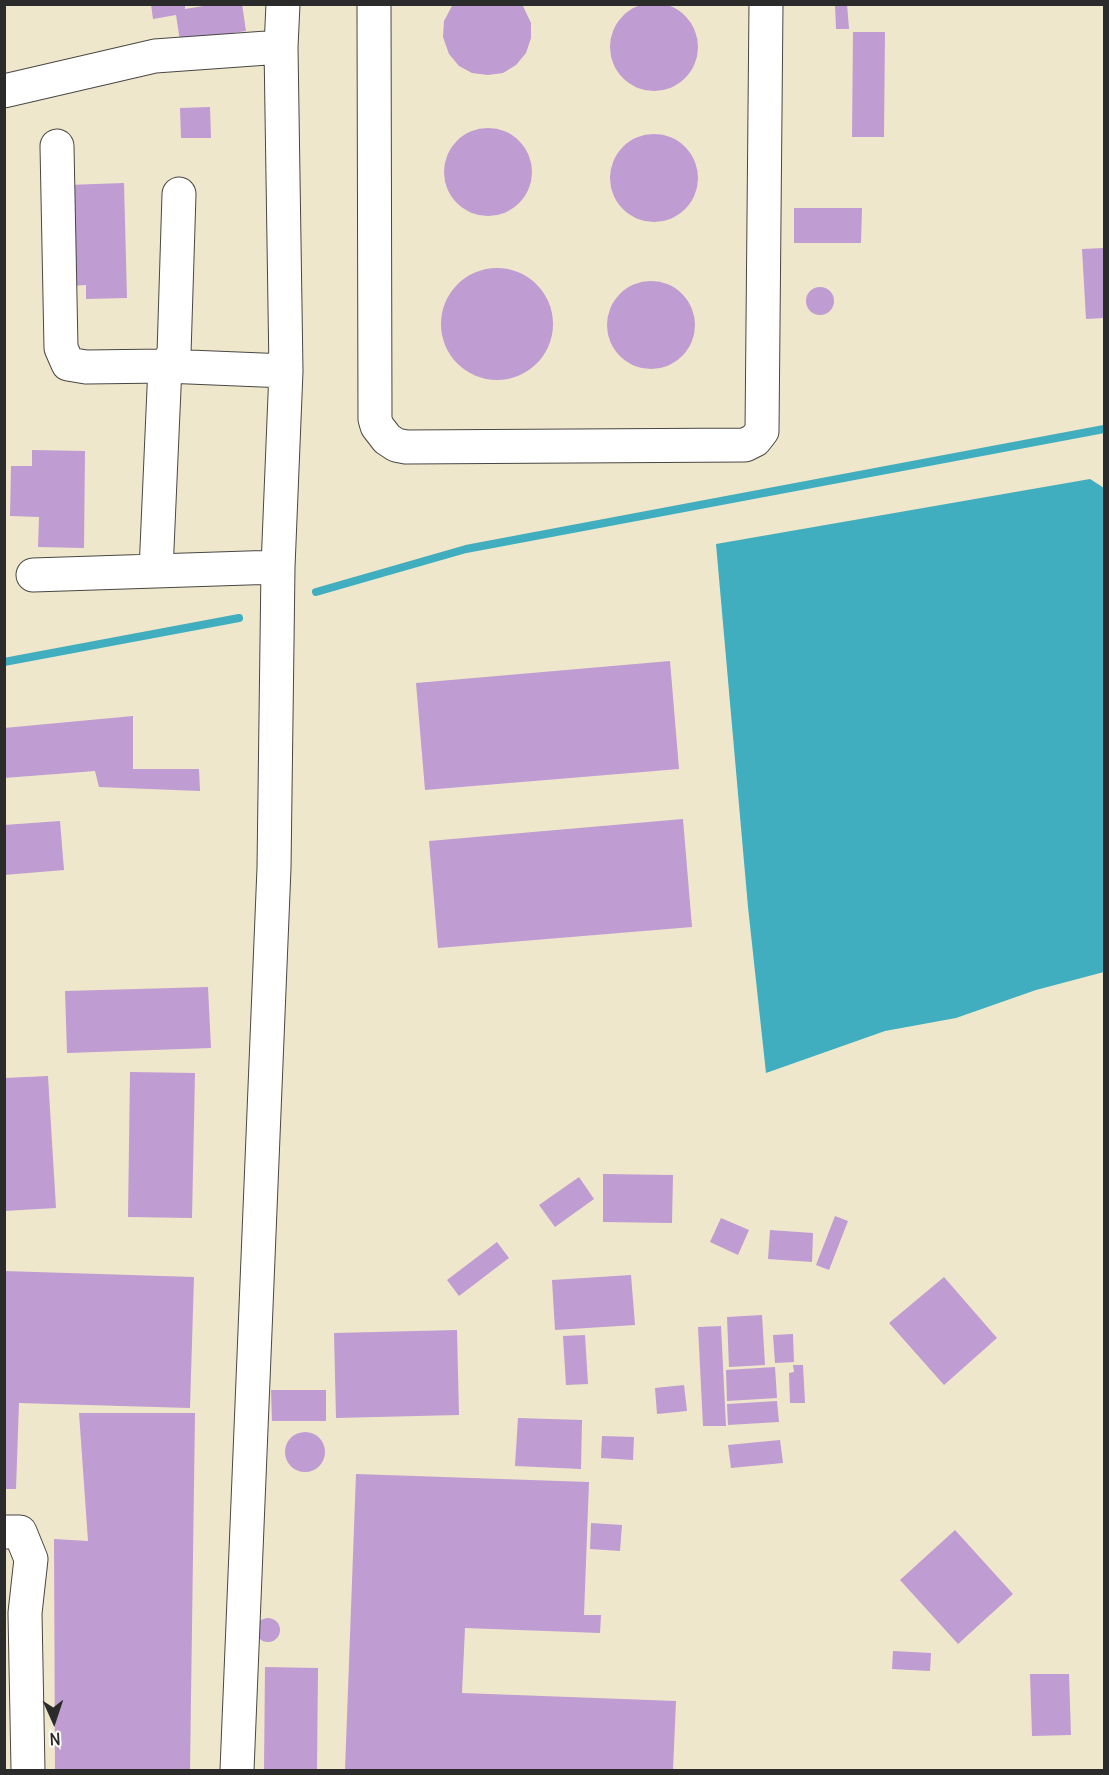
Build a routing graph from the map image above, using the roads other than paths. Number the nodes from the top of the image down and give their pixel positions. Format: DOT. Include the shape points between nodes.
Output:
graph roads {
  1 [pos="284,4"];
  2 [pos="374,4"];
  3 [pos="766,4"];
  4 [pos="282,46"];
  5 [pos="4,91"];
  6 [pos="57,146"];
  7 [pos="179,194"];
  8 [pos="165,366"];
  9 [pos="286,371"];
  10 [pos="278,567"];
  11 [pos="156,571"];
  12 [pos="33,575"];
  13 [pos="4,1532"];
  14 [pos="28,1770"];
  15 [pos="237,1770"];
  1 -- 4 [label="street"];
  2 -- 3 [label="street" via="375,419 387,439 406,447 746,445 755,440 762,431"];
  4 -- 5 [label="street" via="155,56"];
  4 -- 9 [label="street"];
  6 -- 8 [label="street" via="61,348 68,364"];
  7 -- 8 [label="street" via="174,354"];
  8 -- 9 [label="street"];
  8 -- 11 [label="street"];
  9 -- 10 [label="street"];
  10 -- 11 [label="street"];
  10 -- 15 [label="street" via="274,868"];
  11 -- 12 [label="street"];
  13 -- 14 [label="street" via="20,1532 30,1559 25,1613"];
}
